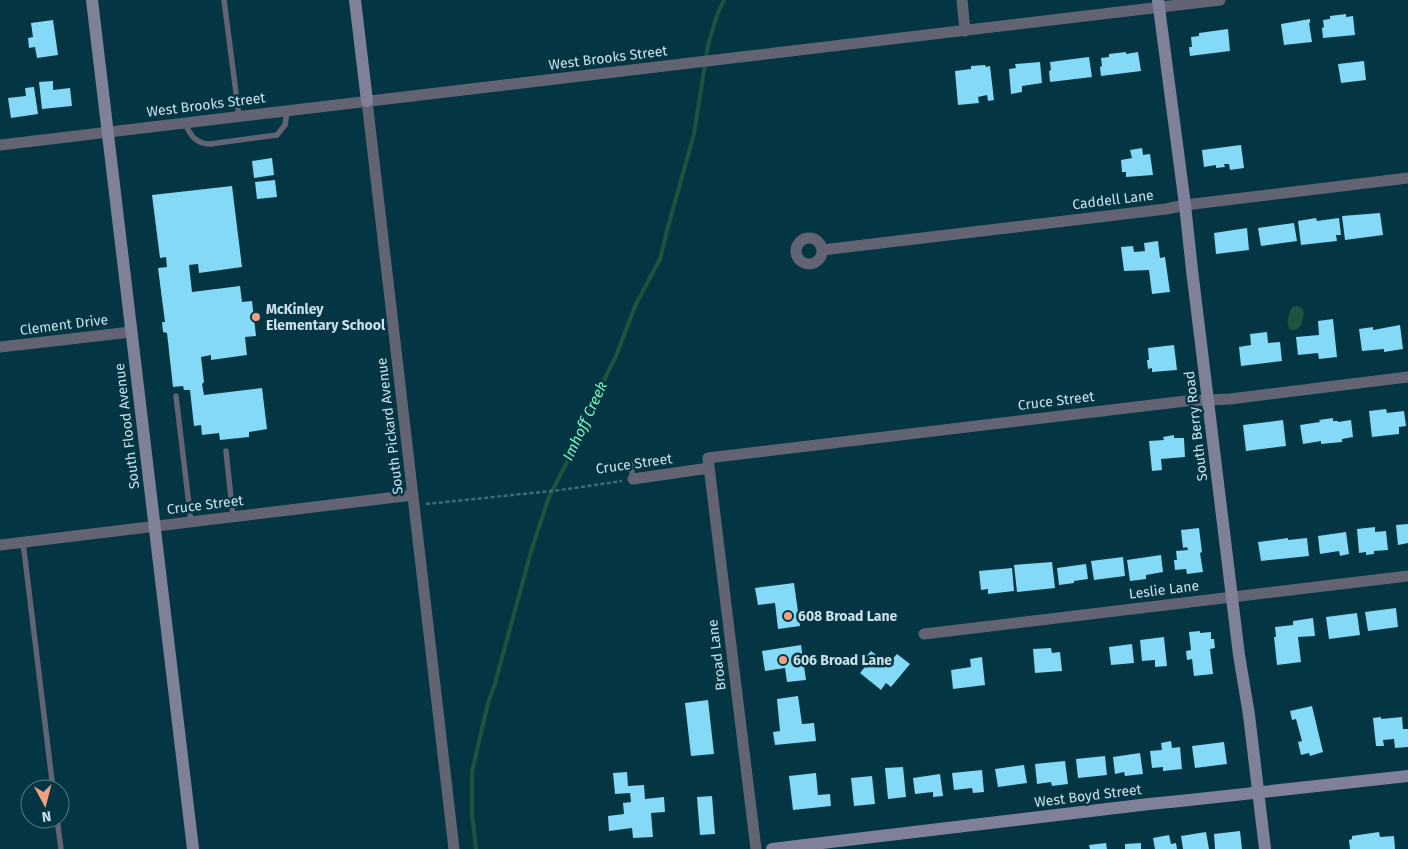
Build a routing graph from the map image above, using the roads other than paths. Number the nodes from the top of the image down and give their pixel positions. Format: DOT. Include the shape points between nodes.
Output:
graph roads {
  1 [pos="92,0"];
  2 [pos="224,0"];
  3 [pos="355,0"];
  4 [pos="962,0"];
  5 [pos="1220,0"];
  6 [pos="1159,4"];
  7 [pos="965,31"];
  8 [pos="367,101"];
  9 [pos="287,111"];
  10 [pos="238,116"];
  11 [pos="185,123"];
  12 [pos="108,132"];
  13 [pos="0,145"];
  14 [pos="1408,178"];
  15 [pos="1185,205"];
  16 [pos="822,250"];
  17 [pos="131,332"];
  18 [pos="0,347"];
  19 [pos="1408,377"];
  20 [pos="176,396"];
  21 [pos="1208,399"];
  22 [pos="226,451"];
  23 [pos="709,463"];
  24 [pos="631,464"];
  25 [pos="633,479"];
  26 [pos="413,500"];
  27 [pos="233,517"];
  28 [pos="191,522"];
  29 [pos="154,526"];
  30 [pos="23,542"];
  31 [pos="0,545"];
  32 [pos="1408,576"];
  33 [pos="1232,597"];
  34 [pos="924,634"];
  35 [pos="1408,776"];
  36 [pos="52,779"];
  37 [pos="1259,792"];
  38 [pos="58,829"];
  39 [pos="60,849"];
  40 [pos="193,849"];
  41 [pos="454,849"];
  42 [pos="756,849"];
  43 [pos="772,849"];
  44 [pos="1265,849"];
  1 -- 12 [label="street, South Flood Avenue"];
  2 -- 10 [label="lane"];
  3 -- 8 [label="street, South Pickard Avenue"];
  4 -- 7 [label="street"];
  5 -- 6 [label="street, West Brooks Street"];
  6 -- 7 [label="street, West Brooks Street"];
  6 -- 15 [label="street, South Berry Road"];
  7 -- 8 [label="street, West Brooks Street"];
  8 -- 9 [label="street, West Brooks Street"];
  8 -- 26 [label="street, South Pickard Avenue"];
  9 -- 10 [label="street, West Brooks Street"];
  9 -- 11 [label="lane" via="285,125 277,135 210,144 195,140"];
  10 -- 11 [label="street, West Brooks Street"];
  11 -- 12 [label="street, West Brooks Street"];
  12 -- 13 [label="street, West Brooks Street"];
  12 -- 17 [label="street, South Flood Avenue"];
  14 -- 15 [label="street, Caddell Lane"];
  15 -- 16 [label="street, Caddell Lane"];
  15 -- 21 [label="street, South Berry Road"];
  17 -- 18 [label="street, Clement Drive"];
  17 -- 29 [label="street, South Flood Avenue"];
  19 -- 21 [label="street, Cruce Street"];
  20 -- 28 [label="lane"];
  21 -- 23 [label="street, Cruce Street"];
  21 -- 33 [label="street, South Berry Road"];
  22 -- 27 [label="lane"];
  23 -- 25 [label="street, Cruce Street"];
  23 -- 42 [label="street, Broad Lane"];
  24 -- 25 [label="lane"];
  26 -- 27 [label="street, Cruce Street"];
  26 -- 41 [label="street, South Pickard Avenue"];
  27 -- 28 [label="street, Cruce Street"];
  28 -- 29 [label="street, Cruce Street"];
  29 -- 30 [label="street, Cruce Street"];
  29 -- 40 [label="street, South Flood Avenue"];
  30 -- 31 [label="street, Cruce Street"];
  30 -- 36 [label="lane"];
  32 -- 33 [label="street, Leslie Lane"];
  33 -- 34 [label="street, Leslie Lane"];
  33 -- 37 [label="street, South Berry Road"];
  35 -- 37 [label="street, West Boyd Street"];
  37 -- 43 [label="street, West Boyd Street"];
  37 -- 44 [label="street, South Berry Road"];
  38 -- 39 [label="lane"];
}
